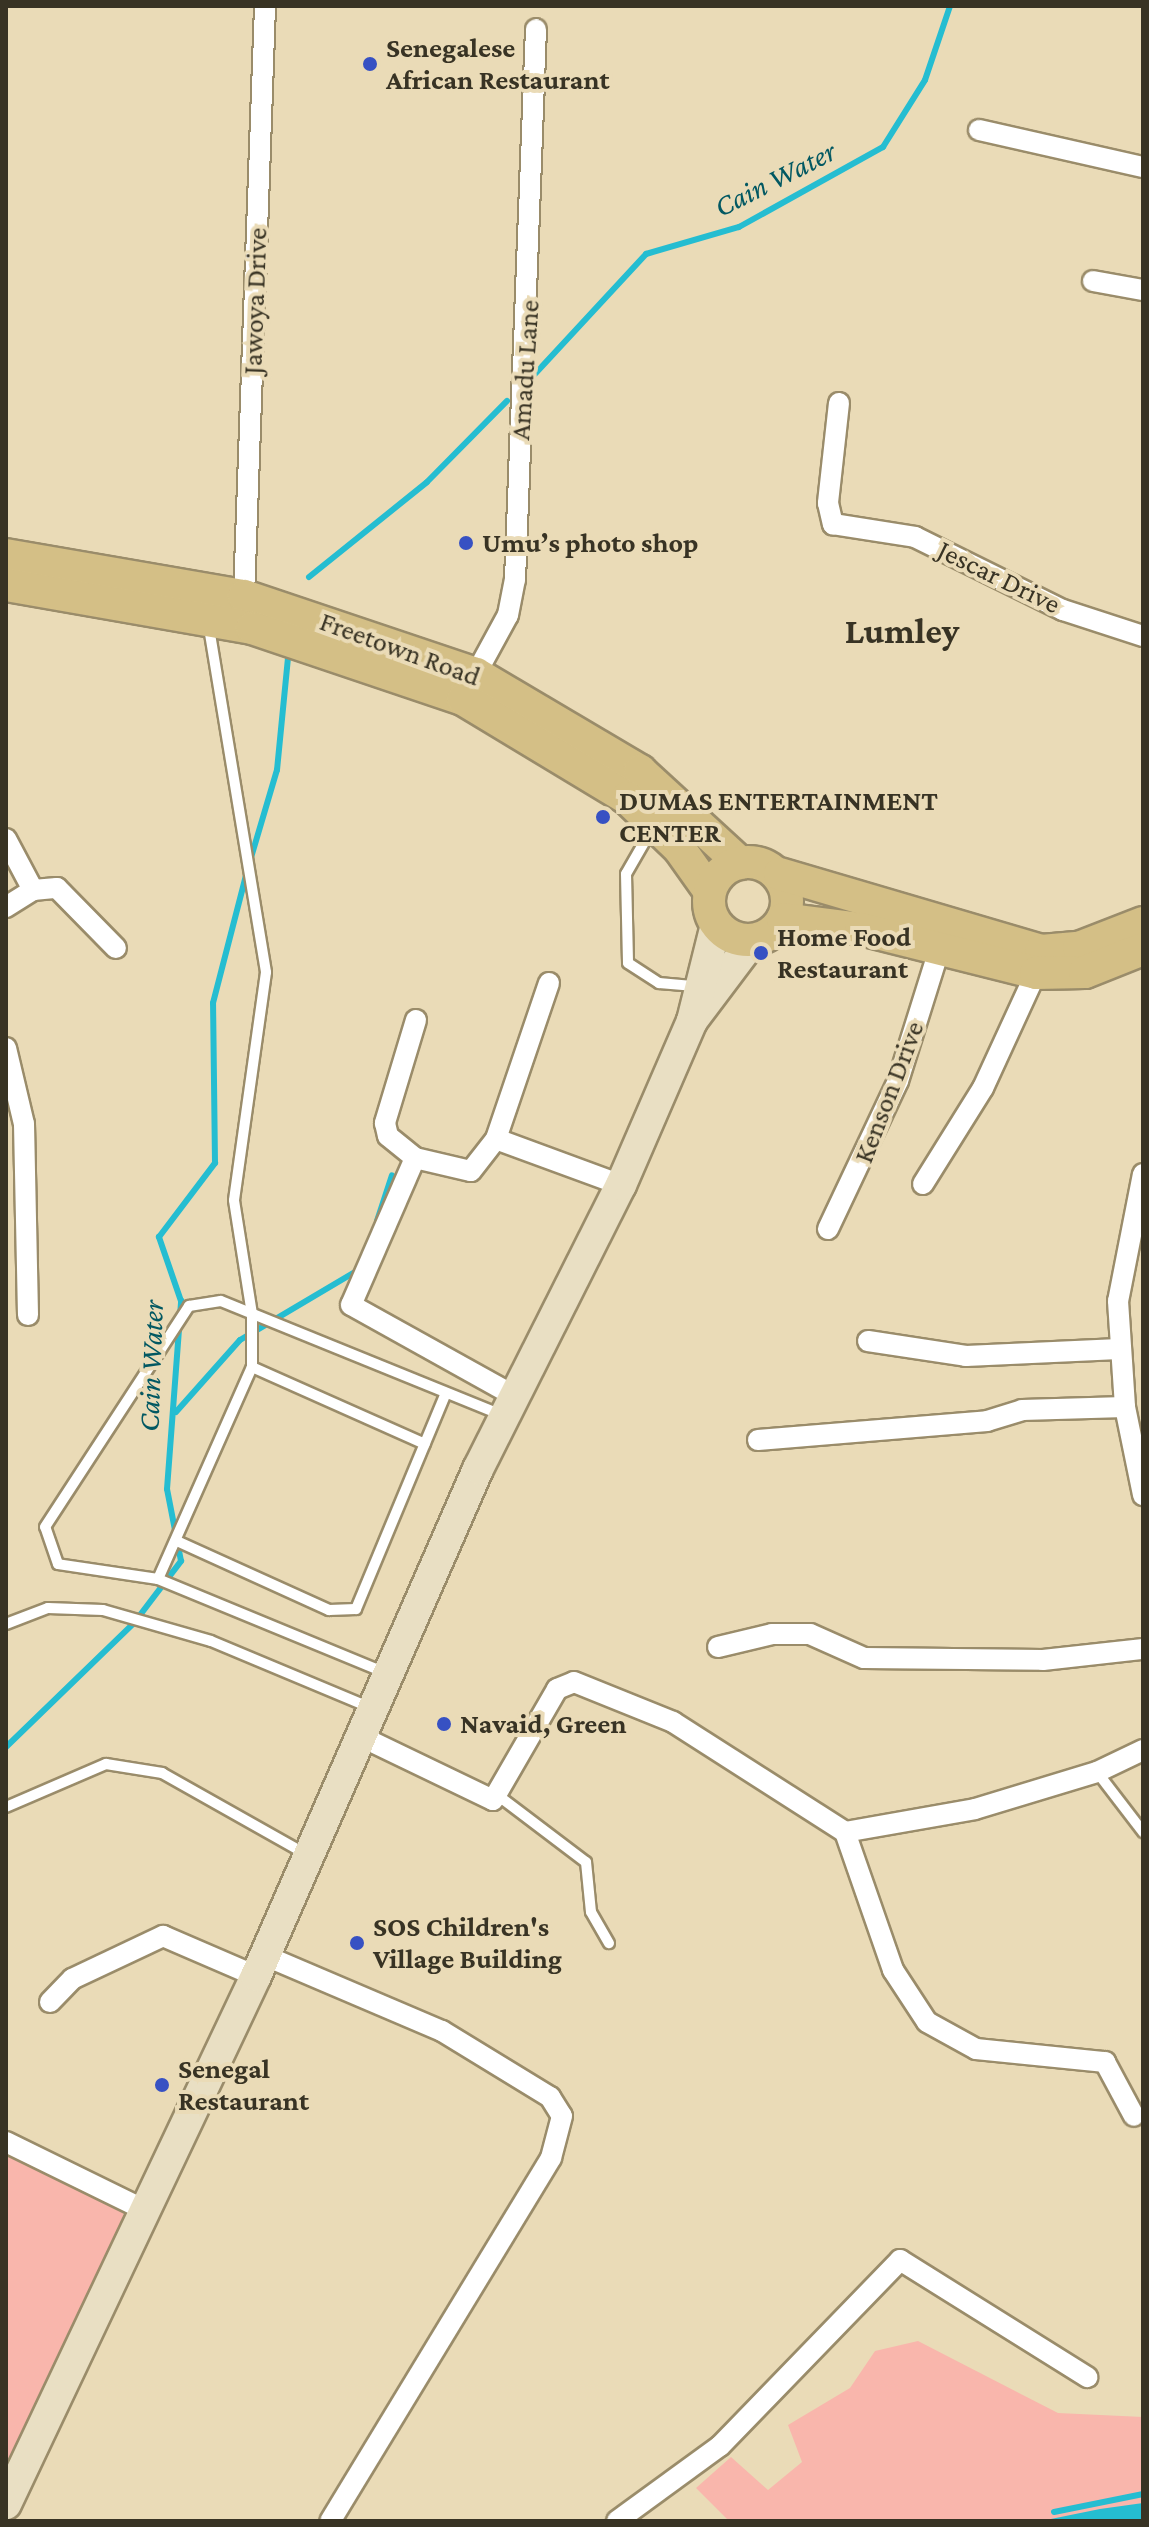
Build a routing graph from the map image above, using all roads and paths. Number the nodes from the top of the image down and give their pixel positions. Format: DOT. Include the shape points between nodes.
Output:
graph roads {
  1 [pos="265,6"];
  2 [pos="536,29"];
  3 [pos="979,130"];
  4 [pos="1143,167"];
  5 [pos="1093,281"];
  6 [pos="1143,290"];
  7 [pos="839,403"];
  8 [pos="6,555"];
  9 [pos="6,585"];
  10 [pos="244,596"];
  11 [pos="208,620"];
  12 [pos="1143,636"];
  13 [pos="470,686"];
  14 [pos="655,823"];
  15 [pos="6,839"];
  16 [pos="740,863"];
  17 [pos="780,874"];
  18 [pos="33,890"];
  19 [pos="709,890"];
  20 [pos="6,907"];
  21 [pos="783,919"];
  22 [pos="1143,923"];
  23 [pos="716,925"];
  24 [pos="753,940"];
  25 [pos="116,948"];
  26 [pos="1143,949"];
  27 [pos="939,950"];
  28 [pos="1036,973"];
  29 [pos="549,983"];
  30 [pos="695,986"];
  31 [pos="416,1020"];
  32 [pos="692,1021"];
  33 [pos="6,1048"];
  34 [pos="496,1139"];
  35 [pos="415,1158"];
  36 [pos="1143,1174"];
  37 [pos="923,1184"];
  38 [pos="621,1185"];
  39 [pos="828,1229"];
  40 [pos="252,1314"];
  41 [pos="28,1315"];
  42 [pos="868,1341"];
  43 [pos="1119,1349"];
  44 [pos="252,1367"];
  45 [pos="446,1393"];
  46 [pos="508,1405"];
  47 [pos="1125,1407"];
  48 [pos="758,1440"];
  49 [pos="425,1444"];
  50 [pos="1143,1495"];
  51 [pos="179,1542"];
  52 [pos="158,1579"];
  53 [pos="6,1624"];
  54 [pos="718,1647"];
  55 [pos="1143,1649"];
  56 [pos="388,1674"];
  57 [pos="374,1709"];
  58 [pos="364,1738"];
  59 [pos="1143,1750"];
  60 [pos="1097,1772"];
  61 [pos="500,1797"];
  62 [pos="6,1807"];
  63 [pos="845,1832"];
  64 [pos="1143,1832"];
  65 [pos="308,1855"];
  66 [pos="609,1943"];
  67 [pos="261,1966"];
  68 [pos="50,2002"];
  69 [pos="1134,2116"];
  70 [pos="6,2142"];
  71 [pos="145,2210"];
  72 [pos="1087,2377"];
  73 [pos="6,2504"];
  74 [pos="330,2521"];
  75 [pos="617,2521"];
  1 -- 10 [label="street, Jawoya Drive"];
  2 -- 13 [label="street, Amadu Lane" via="515,580 508,615"];
  3 -- 4 [label="street"];
  5 -- 6 [label="street"];
  7 -- 12 [label="street, Jescar Drive" via="828,503 833,524 915,537 1063,610"];
  8 -- 10 [label="main road, Freetown Road"];
  9 -- 11 [label="main road, Freetown Road"];
  10 -- 13 [label="main road, Freetown Road"];
  11 -- 13 [label="main road, Freetown Road"];
  11 -- 40 [label="lane" via="264,943 264,1000 234,1200"];
  13 -- 14 [label="main road, Freetown Road"];
  13 -- 16 [label="main road, Freetown Road" via="640,771"];
  14 -- 19 [label="main road, Freetown Road"];
  14 -- 30 [label="lane" via="626,874 628,963 659,983"];
  15 -- 18 [label="street"];
  16 -- 17 [label="main road"];
  16 -- 19 [label="main road"];
  17 -- 21 [label="main road"];
  17 -- 22 [label="main road" via="1041,951 1079,948"];
  18 -- 20 [label="street"];
  18 -- 25 [label="street" via="57,888"];
  19 -- 23 [label="main road"];
  21 -- 24 [label="main road"];
  21 -- 27 [label="main road"];
  23 -- 24 [label="main road"];
  23 -- 30 [label="main road"];
  24 -- 32 [label="main road"];
  26 -- 28 [label="main road" via="1085,972"];
  27 -- 28 [label="main road"];
  27 -- 39 [label="street, Kenson Drive" via="898,1081"];
  28 -- 37 [label="street" via="983,1088"];
  29 -- 34 [label="street"];
  30 -- 32 [label="main road"];
  31 -- 35 [label="street" via="385,1123 388,1136"];
  32 -- 38 [label="main road"];
  33 -- 41 [label="street" via="24,1124"];
  34 -- 35 [label="street" via="471,1171"];
  34 -- 38 [label="street"];
  35 -- 46 [label="street" via="351,1305"];
  36 -- 43 [label="street" via="1118,1301"];
  38 -- 46 [label="main road"];
  40 -- 44 [label="lane"];
  40 -- 45 [label="lane"];
  40 -- 52 [label="lane" via="221,1301 189,1306 45,1527 58,1564"];
  42 -- 43 [label="street" via="966,1356"];
  43 -- 47 [label="street"];
  44 -- 49 [label="lane"];
  44 -- 51 [label="lane"];
  45 -- 46 [label="lane"];
  45 -- 49 [label="lane"];
  46 -- 56 [label="main road"];
  47 -- 48 [label="street" via="1022,1410 987,1421"];
  47 -- 50 [label="street"];
  49 -- 51 [label="lane" via="356,1609 345,1614"];
  51 -- 52 [label="lane"];
  52 -- 56 [label="lane"];
  53 -- 57 [label="lane" via="48,1608 103,1610 211,1641"];
  54 -- 55 [label="street" via="785,1634 826,1639 864,1658 1043,1660"];
  56 -- 57 [label="main road"];
  57 -- 58 [label="main road"];
  58 -- 61 [label="street" via="486,1800"];
  58 -- 65 [label="main road"];
  59 -- 60 [label="street"];
  60 -- 63 [label="street" via="975,1809"];
  60 -- 64 [label="lane"];
  61 -- 63 [label="street" via="557,1689 574,1682 673,1722"];
  61 -- 66 [label="lane" via="586,1862 591,1912"];
  62 -- 65 [label="lane" via="81,1769 120,1766 162,1773"];
  63 -- 69 [label="street" via="893,1970 927,2022 976,2049 1105,2062"];
  65 -- 67 [label="main road"];
  67 -- 68 [label="street" via="163,1936 72,1979"];
  67 -- 71 [label="main road"];
  67 -- 74 [label="street" via="442,2031 550,2097 562,2116 551,2158"];
  70 -- 71 [label="street"];
  71 -- 73 [label="main road"];
  72 -- 75 [label="street" via="900,2260 720,2446"];
}
